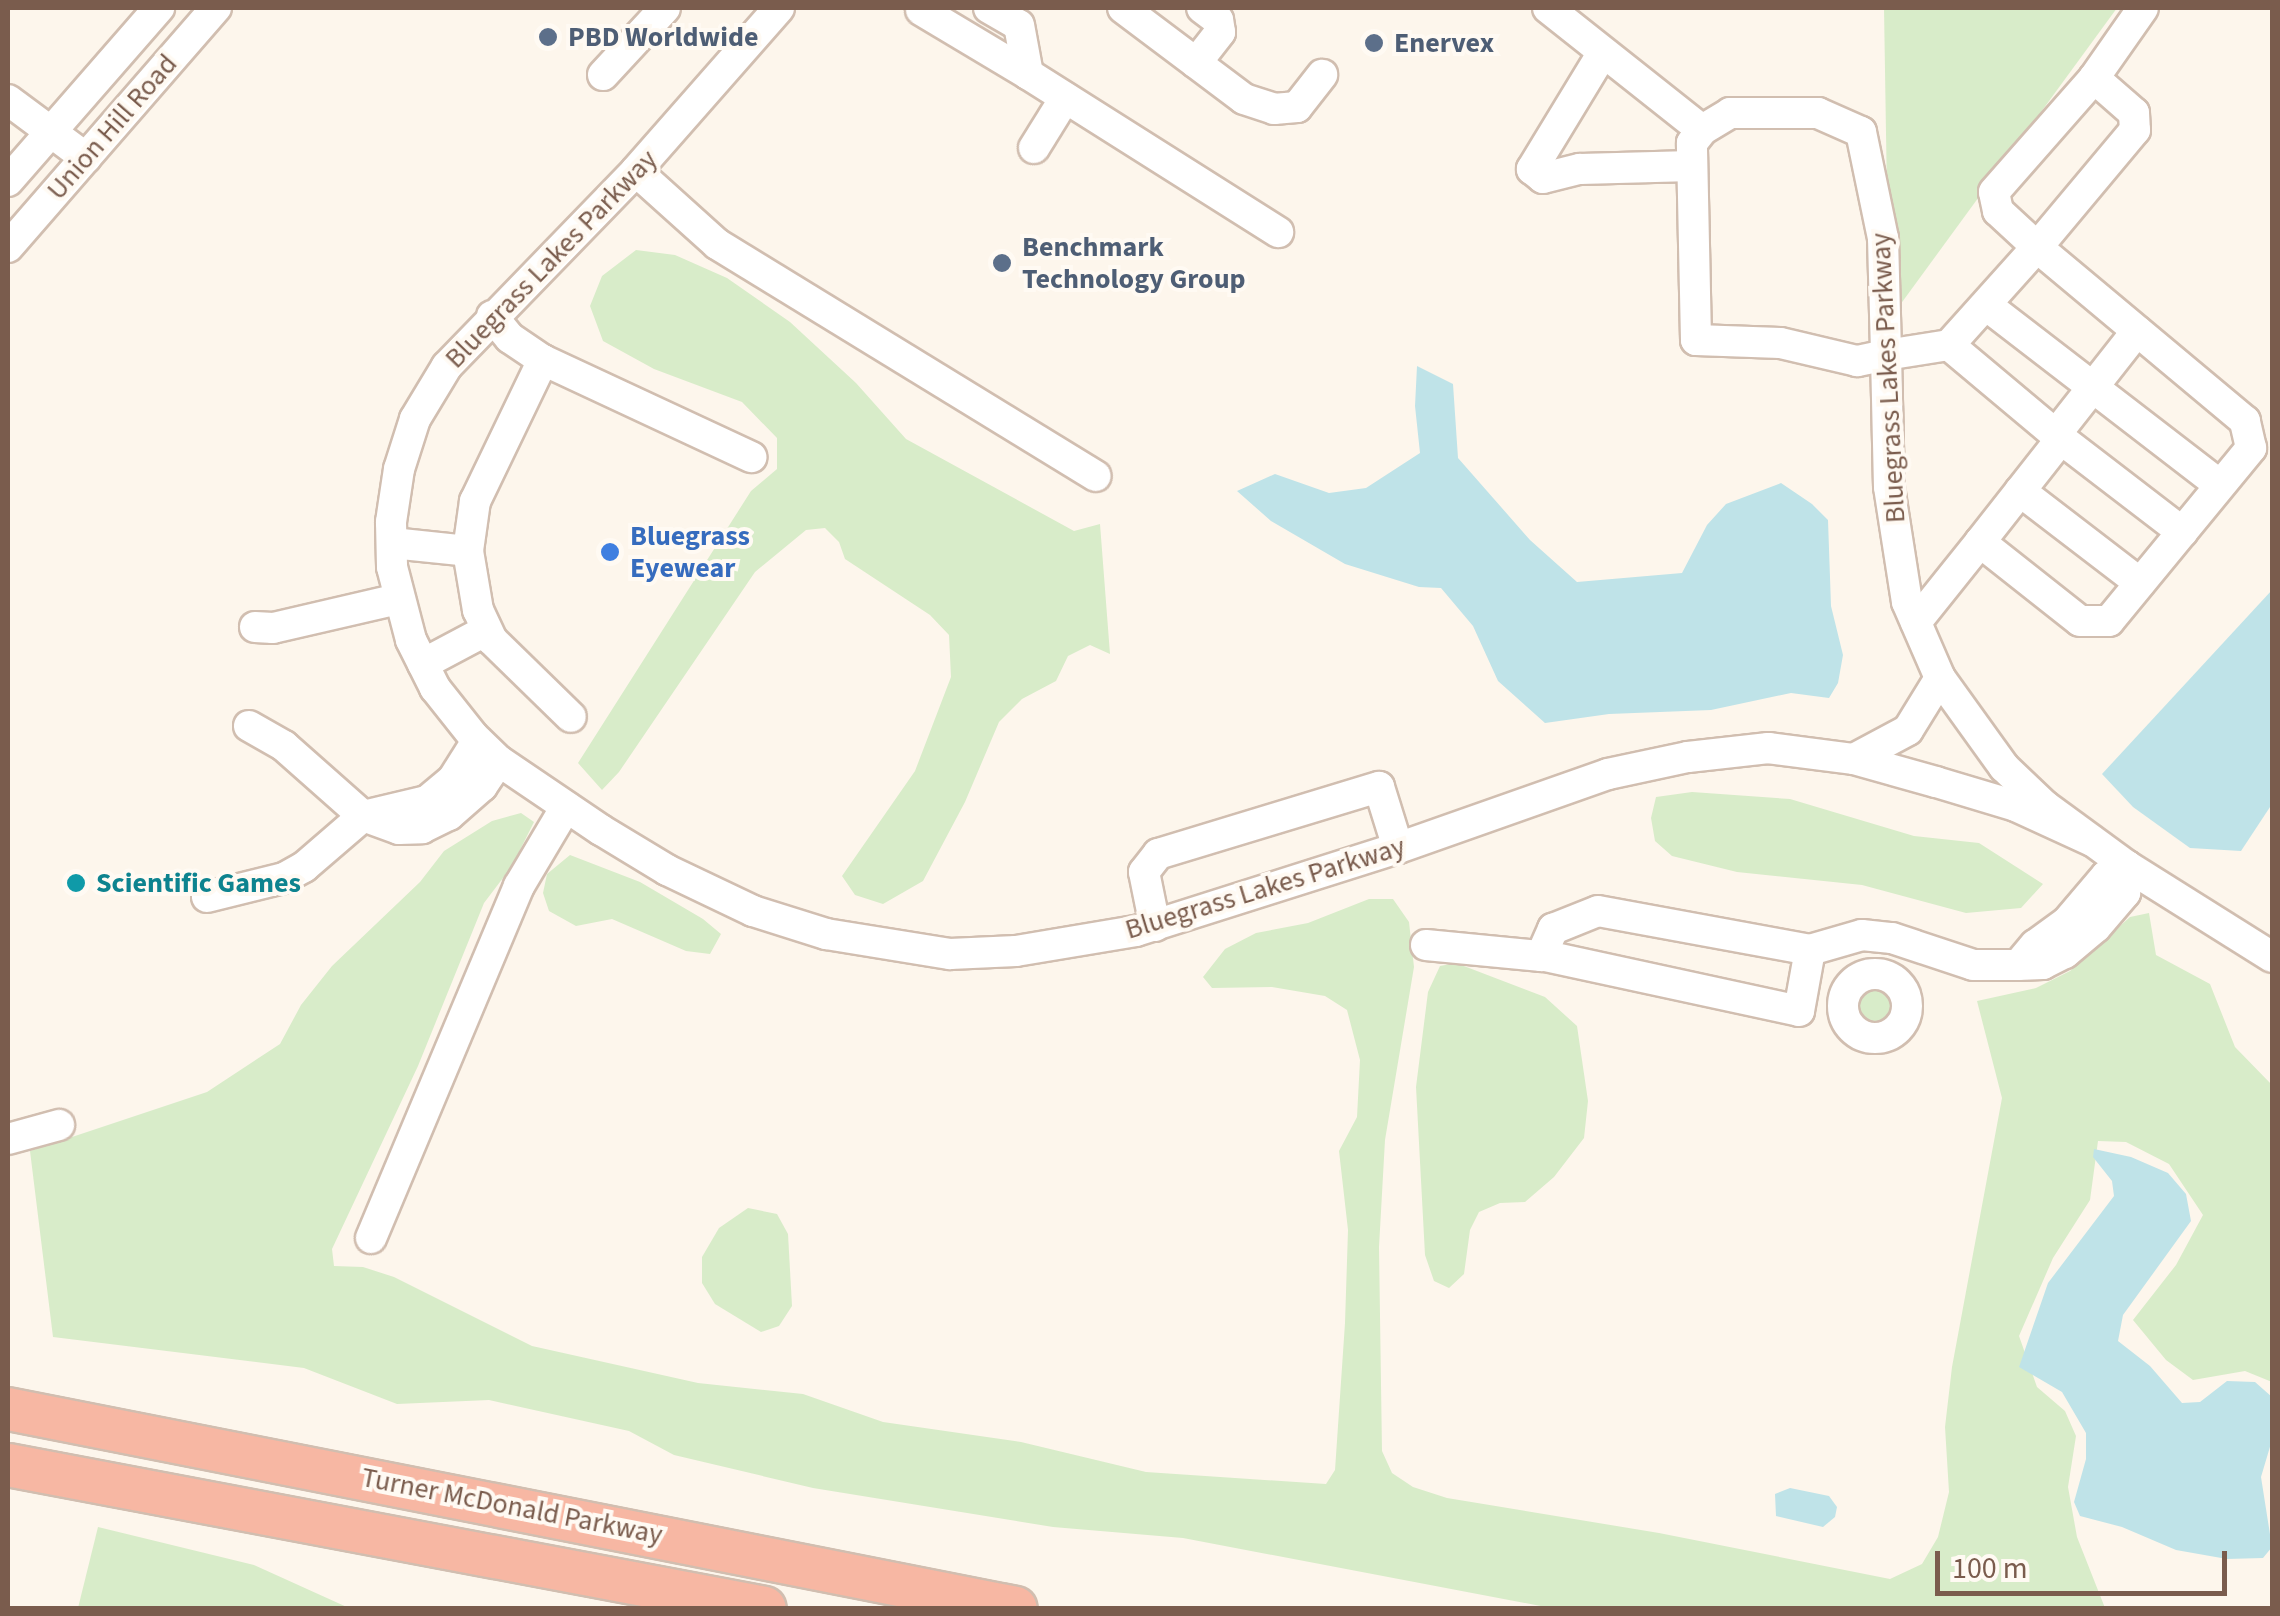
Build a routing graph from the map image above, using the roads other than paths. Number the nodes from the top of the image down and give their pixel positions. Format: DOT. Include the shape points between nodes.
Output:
graph roads {
  1 [pos="159,8"];
  2 [pos="216,8"];
  3 [pos="664,8"];
  4 [pos="779,8"];
  5 [pos="990,8"];
  6 [pos="1123,8"];
  7 [pos="1202,8"];
  8 [pos="1548,8"];
  9 [pos="2142,8"];
  10 [pos="921,10"];
  11 [pos="1602,54"];
  12 [pos="1196,63"];
  13 [pos="603,74"];
  14 [pos="1028,74"];
  15 [pos="1322,74"];
  16 [pos="2094,78"];
  17 [pos="1065,98"];
  18 [pos="8,100"];
  19 [pos="1702,130"];
  20 [pos="51,131"];
  21 [pos="1034,148"];
  22 [pos="86,158"];
  23 [pos="1692,166"];
  24 [pos="636,171"];
  25 [pos="8,180"];
  26 [pos="1278,232"];
  27 [pos="8,247"];
  28 [pos="2037,247"];
  29 [pos="1986,305"];
  30 [pos="492,316"];
  31 [pos="2137,331"];
  32 [pos="1949,346"];
  33 [pos="1886,356"];
  34 [pos="543,360"];
  35 [pos="2093,387"];
  36 [pos="2059,436"];
  37 [pos="751,456"];
  38 [pos="1096,476"];
  39 [pos="2220,485"];
  40 [pos="2020,491"];
  41 [pos="2182,532"];
  42 [pos="1980,542"];
  43 [pos="392,543"];
  44 [pos="468,550"];
  45 [pos="2140,582"];
  46 [pos="399,599"];
  47 [pos="1916,622"];
  48 [pos="255,628"];
  49 [pos="487,630"];
  50 [pos="423,664"];
  51 [pos="1940,678"];
  52 [pos="571,717"];
  53 [pos="248,726"];
  54 [pos="488,751"];
  55 [pos="1854,759"];
  56 [pos="566,807"];
  57 [pos="363,816"];
  58 [pos="2092,842"];
  59 [pos="1398,848"];
  60 [pos="2127,866"];
  61 [pos="207,897"];
  62 [pos="1154,926"];
  63 [pos="1892,938"];
  64 [pos="1426,945"];
  65 [pos="1810,950"];
  66 [pos="1541,955"];
  67 [pos="2272,957"];
  68 [pos="1878,974"];
  69 [pos="1799,1011"];
  70 [pos="1844,1013"];
  71 [pos="59,1125"];
  72 [pos="8,1139"];
  73 [pos="371,1238"];
  74 [pos="8,1409"];
  75 [pos="8,1465"];
  76 [pos="765,1608"];
  77 [pos="1016,1608"];
  1 -- 20 [label="street, Union Hill Road"];
  2 -- 22 [label="street, Union Hill Road"];
  3 -- 13 [label="street"];
  4 -- 24 [label="street, Bluegrass Lakes Parkway"];
  5 -- 14 [label="street" via="1019,25"];
  6 -- 12 [label="street"];
  7 -- 12 [label="street" via="1218,20 1220,32"];
  8 -- 11 [label="street"];
  9 -- 16 [label="street"];
  10 -- 14 [label="street"];
  11 -- 19 [label="street"];
  11 -- 23 [label="street" via="1532,169 1543,178 1580,170"];
  12 -- 15 [label="street" via="1244,99 1274,109 1297,107"];
  14 -- 17 [label="street"];
  16 -- 28 [label="street" via="2134,113 2135,130"];
  16 -- 28 [label="street" via="1994,192 1998,212"];
  17 -- 21 [label="street"];
  17 -- 26 [label="street"];
  18 -- 20 [label="street"];
  19 -- 23 [label="street" via="1692,143"];
  19 -- 33 [label="street, Bluegrass Lakes Parkway" via="1730,113 1800,113 1862,132 1884,238"];
  20 -- 22 [label="street"];
  20 -- 25 [label="street, Union Hill Road"];
  22 -- 27 [label="street, Union Hill Road"];
  23 -- 33 [label="street" via="1696,340 1780,343 1857,360"];
  24 -- 30 [label="street, Bluegrass Lakes Parkway"];
  24 -- 38 [label="street" via="717,244"];
  28 -- 29 [label="street"];
  28 -- 31 [label="street"];
  29 -- 32 [label="street"];
  29 -- 35 [label="street"];
  30 -- 34 [label="street"];
  30 -- 43 [label="street, Bluegrass Lakes Parkway" via="447,366 415,420 396,484"];
  31 -- 35 [label="street"];
  31 -- 39 [label="street" via="2245,421 2250,448"];
  32 -- 33 [label="street"];
  32 -- 36 [label="street"];
  33 -- 47 [label="street, Bluegrass Lakes Parkway" via="1889,486"];
  34 -- 37 [label="street"];
  34 -- 44 [label="street" via="475,501"];
  35 -- 36 [label="street"];
  35 -- 39 [label="street"];
  36 -- 40 [label="street"];
  36 -- 41 [label="street"];
  39 -- 41 [label="street"];
  40 -- 42 [label="street"];
  40 -- 45 [label="street"];
  41 -- 45 [label="street"];
  42 -- 45 [label="street" via="2080,621 2109,621"];
  42 -- 47 [label="street"];
  43 -- 44 [label="street"];
  43 -- 46 [label="street, Bluegrass Lakes Parkway"];
  44 -- 49 [label="street"];
  46 -- 48 [label="street"];
  46 -- 50 [label="street, Bluegrass Lakes Parkway"];
  47 -- 51 [label="street, Bluegrass Lakes Parkway"];
  49 -- 50 [label="street"];
  49 -- 52 [label="street"];
  50 -- 54 [label="street, Bluegrass Lakes Parkway" via="451,711"];
  51 -- 55 [label="street" via="1908,730"];
  51 -- 58 [label="street, Bluegrass Lakes Parkway" via="2004,767"];
  53 -- 57 [label="street" via="284,746"];
  54 -- 56 [label="street, Bluegrass Lakes Parkway"];
  54 -- 57 [label="street" via="482,786 436,823 398,828"];
  55 -- 58 [label="street, Bluegrass Lakes Parkway" via="2002,801"];
  55 -- 59 [label="street, Bluegrass Lakes Parkway" via="1768,748 1688,757 1608,774"];
  56 -- 62 [label="street, Bluegrass Lakes Parkway" via="719,897 826,934 950,954 1016,951"];
  56 -- 73 [label="street" via="520,886"];
  57 -- 61 [label="street" via="284,878"];
  58 -- 60 [label="street, Bluegrass Lakes Parkway"];
  59 -- 62 [label="street, Bluegrass Lakes Parkway"];
  59 -- 62 [label="street" via="1379,786 1158,854 1144,872"];
  60 -- 63 [label="street" via="2106,876 2018,966 1973,965"];
  60 -- 67 [label="street, Bluegrass Lakes Parkway"];
  63 -- 65 [label="street" via="1862,935"];
  63 -- 68 [label="street"];
  64 -- 66 [label="street"];
  65 -- 66 [label="street" via="1598,912 1553,929"];
  65 -- 69 [label="street"];
  66 -- 69 [label="street"];
  68 -- 70 [label="street" via="1851,984"];
  68 -- 70 [label="street" via="1898,983 1908,1003 1896,1032 1864,1037"];
  69 -- 70 [label="street"];
  71 -- 72 [label="street"];
  74 -- 77 [label="highway, Turner McDonald Parkway"];
  75 -- 76 [label="highway, Turner McDonald Parkway"];
}
